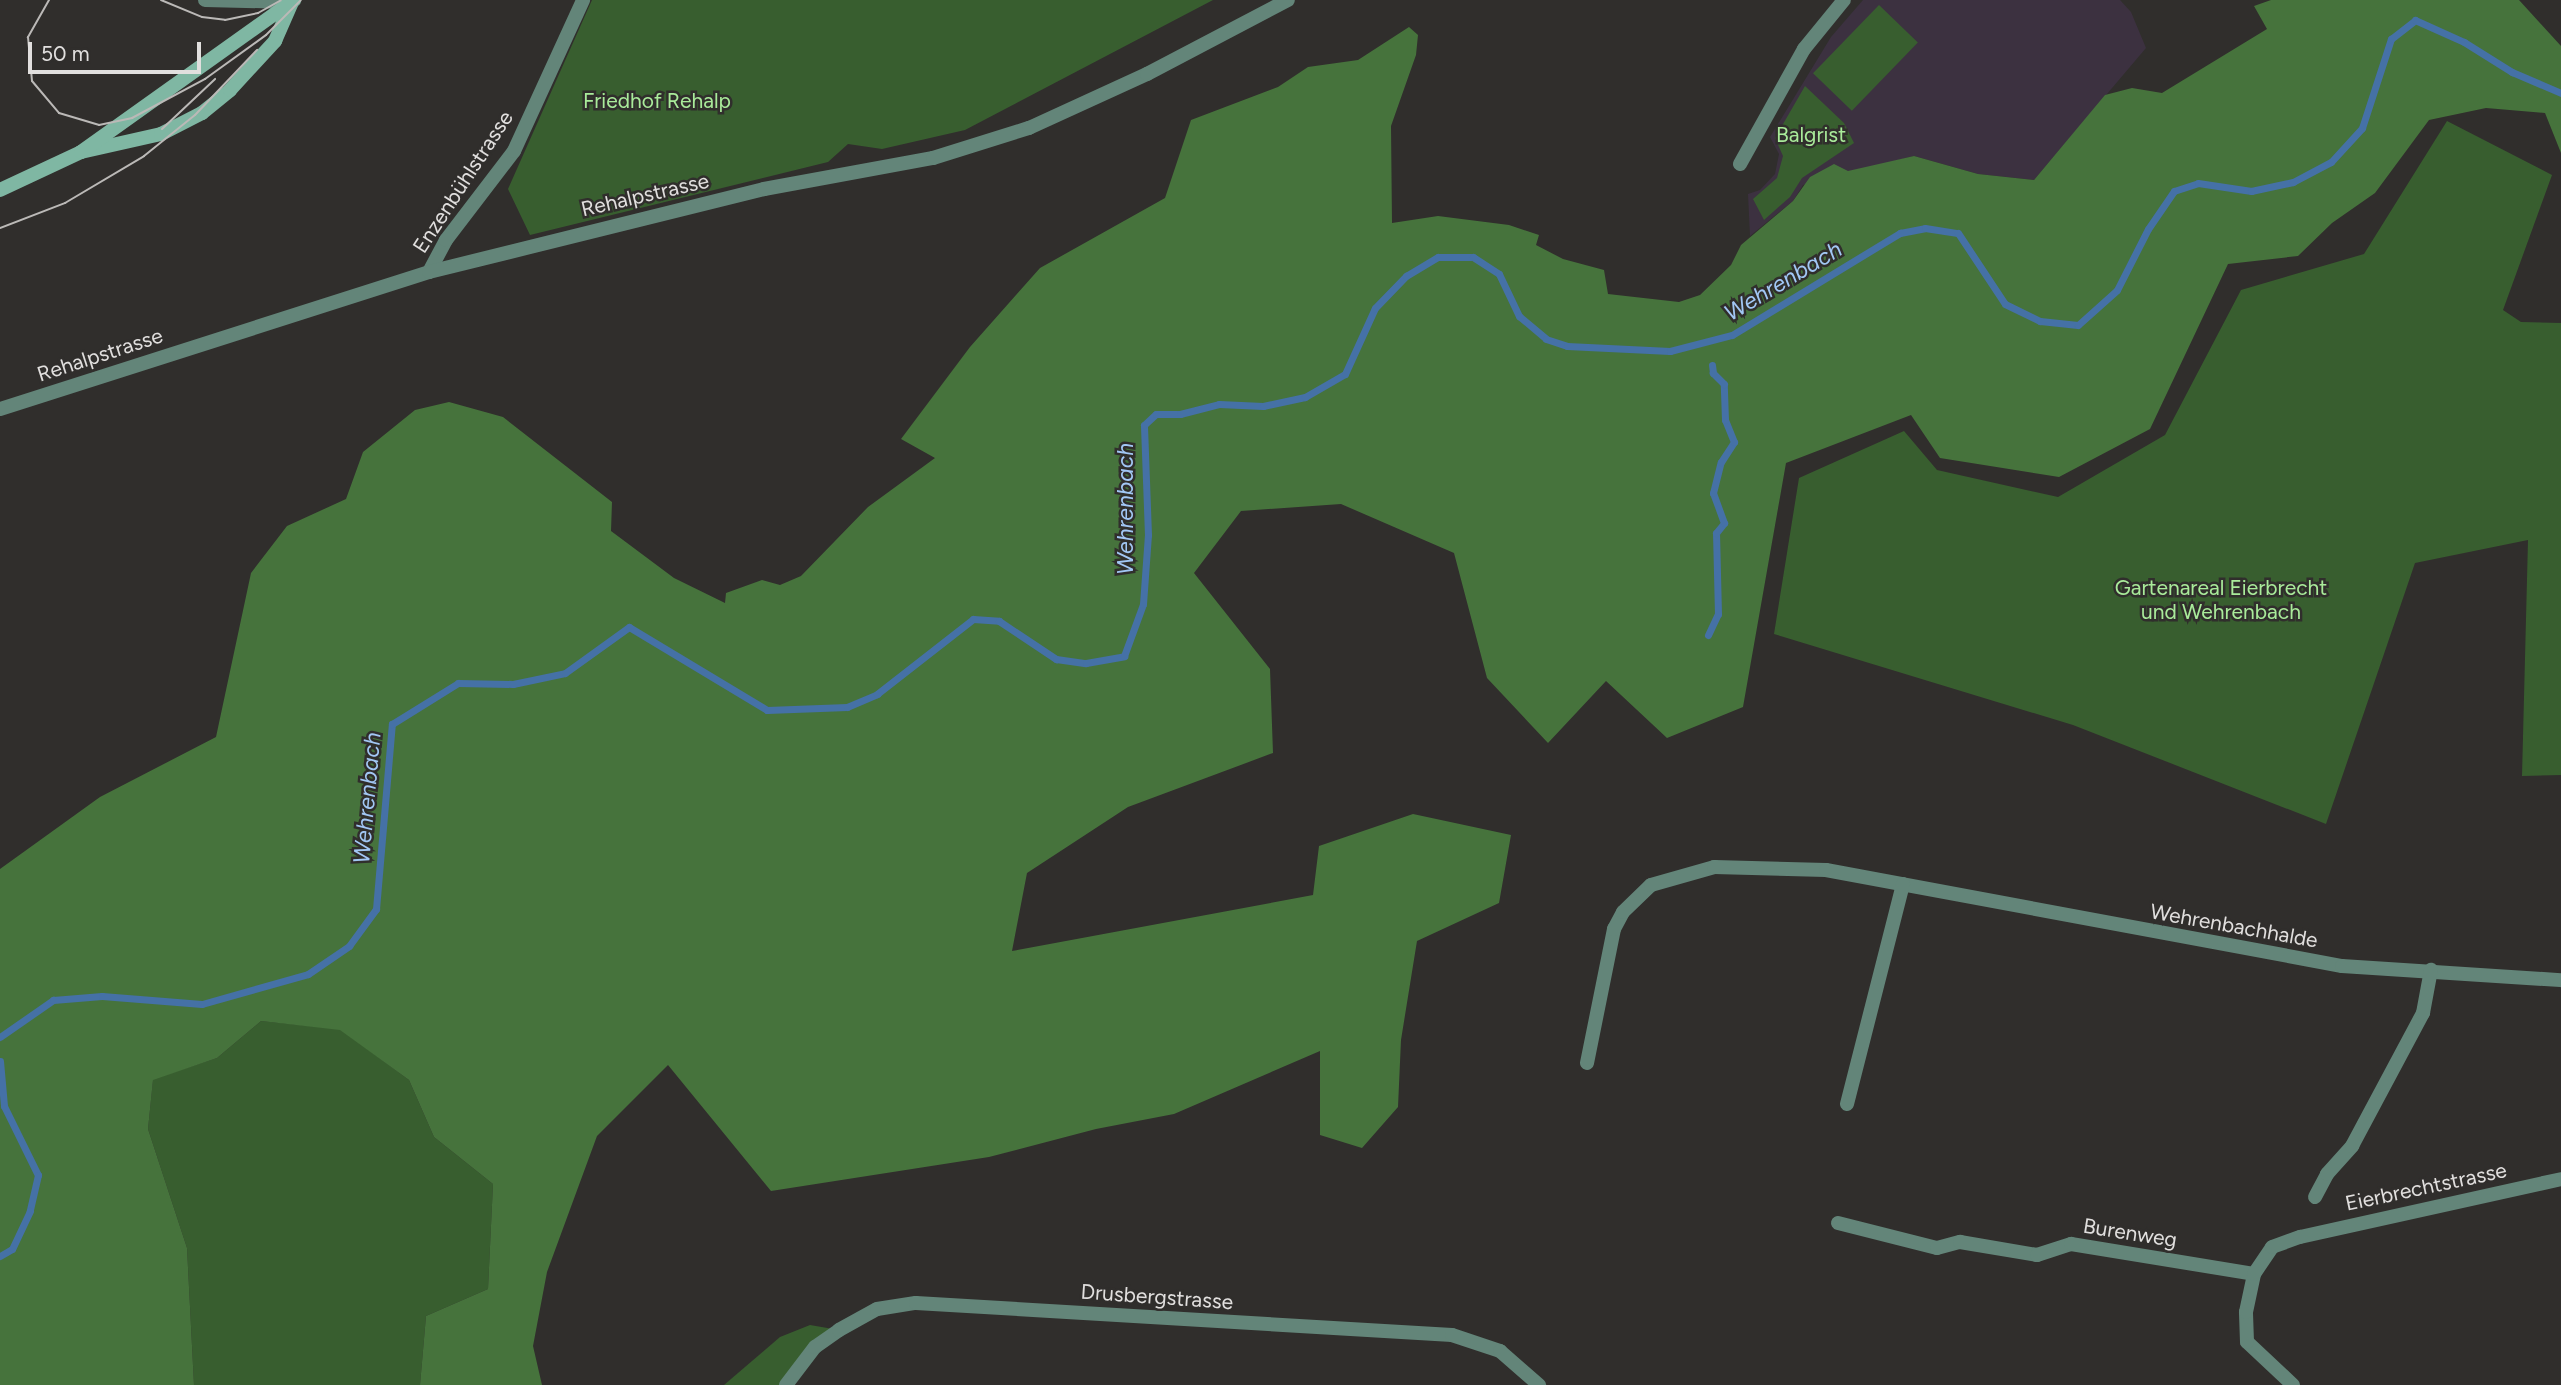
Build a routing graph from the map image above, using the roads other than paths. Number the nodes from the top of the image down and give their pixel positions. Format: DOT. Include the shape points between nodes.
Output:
graph roads {
  1 [pos="205,0"];
  2 [pos="583,0"];
  3 [pos="1288,0"];
  4 [pos="1844,0"];
  5 [pos="293,1"];
  6 [pos="81,152"];
  7 [pos="1740,164"];
  8 [pos="0,190"];
  9 [pos="429,272"];
  10 [pos="0,409"];
  11 [pos="1903,884"];
  12 [pos="2431,970"];
  13 [pos="2561,980"];
  14 [pos="1587,1063"];
  15 [pos="1847,1104"];
  16 [pos="2561,1179"];
  17 [pos="2315,1197"];
  18 [pos="1838,1223"];
  19 [pos="2254,1275"];
  20 [pos="786,1385"];
  21 [pos="1539,1385"];
  22 [pos="2293,1385"];
  1 -- 5 [label="street"];
  2 -- 9 [label="street, Enzenbühlstrasse" via="514,151 446,240"];
  3 -- 9 [label="street, Rehalpstrasse" via="1147,74 1029,128 933,158 764,189"];
  4 -- 7 [label="street" via="1804,49"];
  5 -- 6 [label="main road"];
  5 -- 6 [label="main road" via="275,41 202,113 161,134"];
  6 -- 8 [label="main road"];
  9 -- 10 [label="street, Rehalpstrasse"];
  11 -- 12 [label="street, Wehrenbachhalde" via="2276,957"];
  11 -- 14 [label="street, Wehrenbachhalde" via="1768,865 1714,867 1651,886 1636,896 1614,929"];
  11 -- 15 [label="street"];
  12 -- 13 [label="street, Wehrenbachhalde"];
  12 -- 17 [label="street" via="2423,1013 2352,1146 2327,1174"];
  16 -- 19 [label="street, Eierbrechtstrasse" via="2300,1237 2272,1247"];
  18 -- 19 [label="street, Burenweg" via="1937,1248 1960,1242 2037,1255 2071,1244"];
  19 -- 22 [label="street" via="2246,1312 2247,1342"];
  20 -- 21 [label="street, Drusbergstrasse" via="816,1347 839,1330 877,1309 916,1303 1452,1335 1500,1351"];
}
